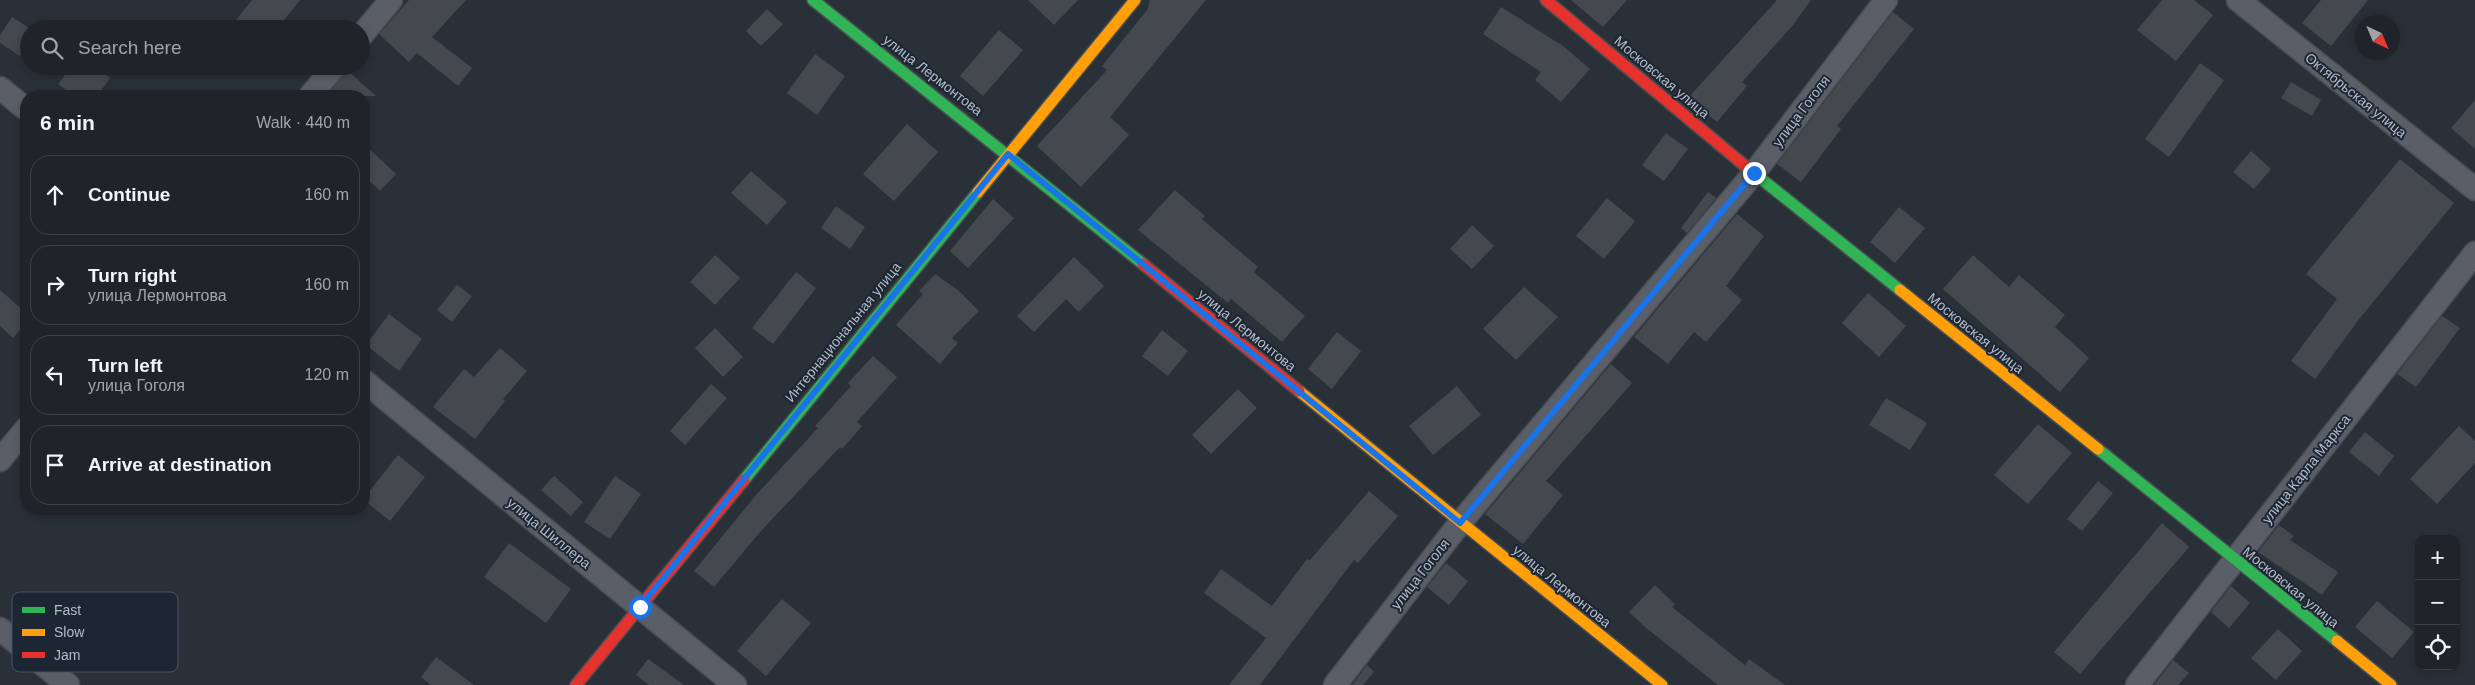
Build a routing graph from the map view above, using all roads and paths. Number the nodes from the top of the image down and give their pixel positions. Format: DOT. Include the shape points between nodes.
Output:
graph roads {
  1 [pos="391,0"];
  2 [pos="813,0"];
  3 [pos="1135,0"];
  4 [pos="1546,0"];
  5 [pos="1886,0"];
  6 [pos="2238,0"];
  7 [pos="370,25"];
  8 [pos="328,75"];
  9 [pos="0,88"];
  10 [pos="315,90"];
  11 [pos="20,104"];
  12 [pos="1008,154"];
  13 [pos="1754,173"];
  14 [pos="2475,189"];
  15 [pos="2475,253"];
  16 [pos="370,386"];
  17 [pos="20,436"];
  18 [pos="0,460"];
  19 [pos="1460,523"];
  20 [pos="2234,560"];
  21 [pos="640,607"];
  22 [pos="0,629"];
  23 [pos="12,639"];
  24 [pos="52,672"];
  25 [pos="68,685"];
  26 [pos="576,685"];
  27 [pos="735,685"];
  28 [pos="1335,685"];
  29 [pos="1662,685"];
  30 [pos="2137,685"];
  31 [pos="2391,685"];
  1 -- 7 [label="street"];
  2 -- 12 [label="street, улица Лермонтова"];
  3 -- 12 [label="street, Интернациональная улица"];
  4 -- 13 [label="street, Московская улица"];
  5 -- 13 [label="street, улица Гоголя"];
  6 -- 14 [label="street, Октябрьская улица"];
  8 -- 10 [label="street"];
  9 -- 11 [label="street"];
  12 -- 19 [label="street, улица Лермонтова"];
  12 -- 21 [label="street, Интернациональная улица"];
  13 -- 19 [label="street, улица Гоголя"];
  13 -- 20 [label="street, Московская улица"];
  15 -- 20 [label="street, улица Карла Маркса"];
  16 -- 21 [label="street, улица Шиллера"];
  17 -- 18 [label="street"];
  19 -- 28 [label="street, улица Гоголя"];
  19 -- 29 [label="street, улица Лермонтова"];
  20 -- 30 [label="street, улица Карла Маркса"];
  20 -- 31 [label="street, Московская улица"];
  21 -- 26 [label="street, Интернациональная улица"];
  21 -- 27 [label="street, улица Шиллера"];
  22 -- 23 [label="street"];
  24 -- 25 [label="street"];
}
